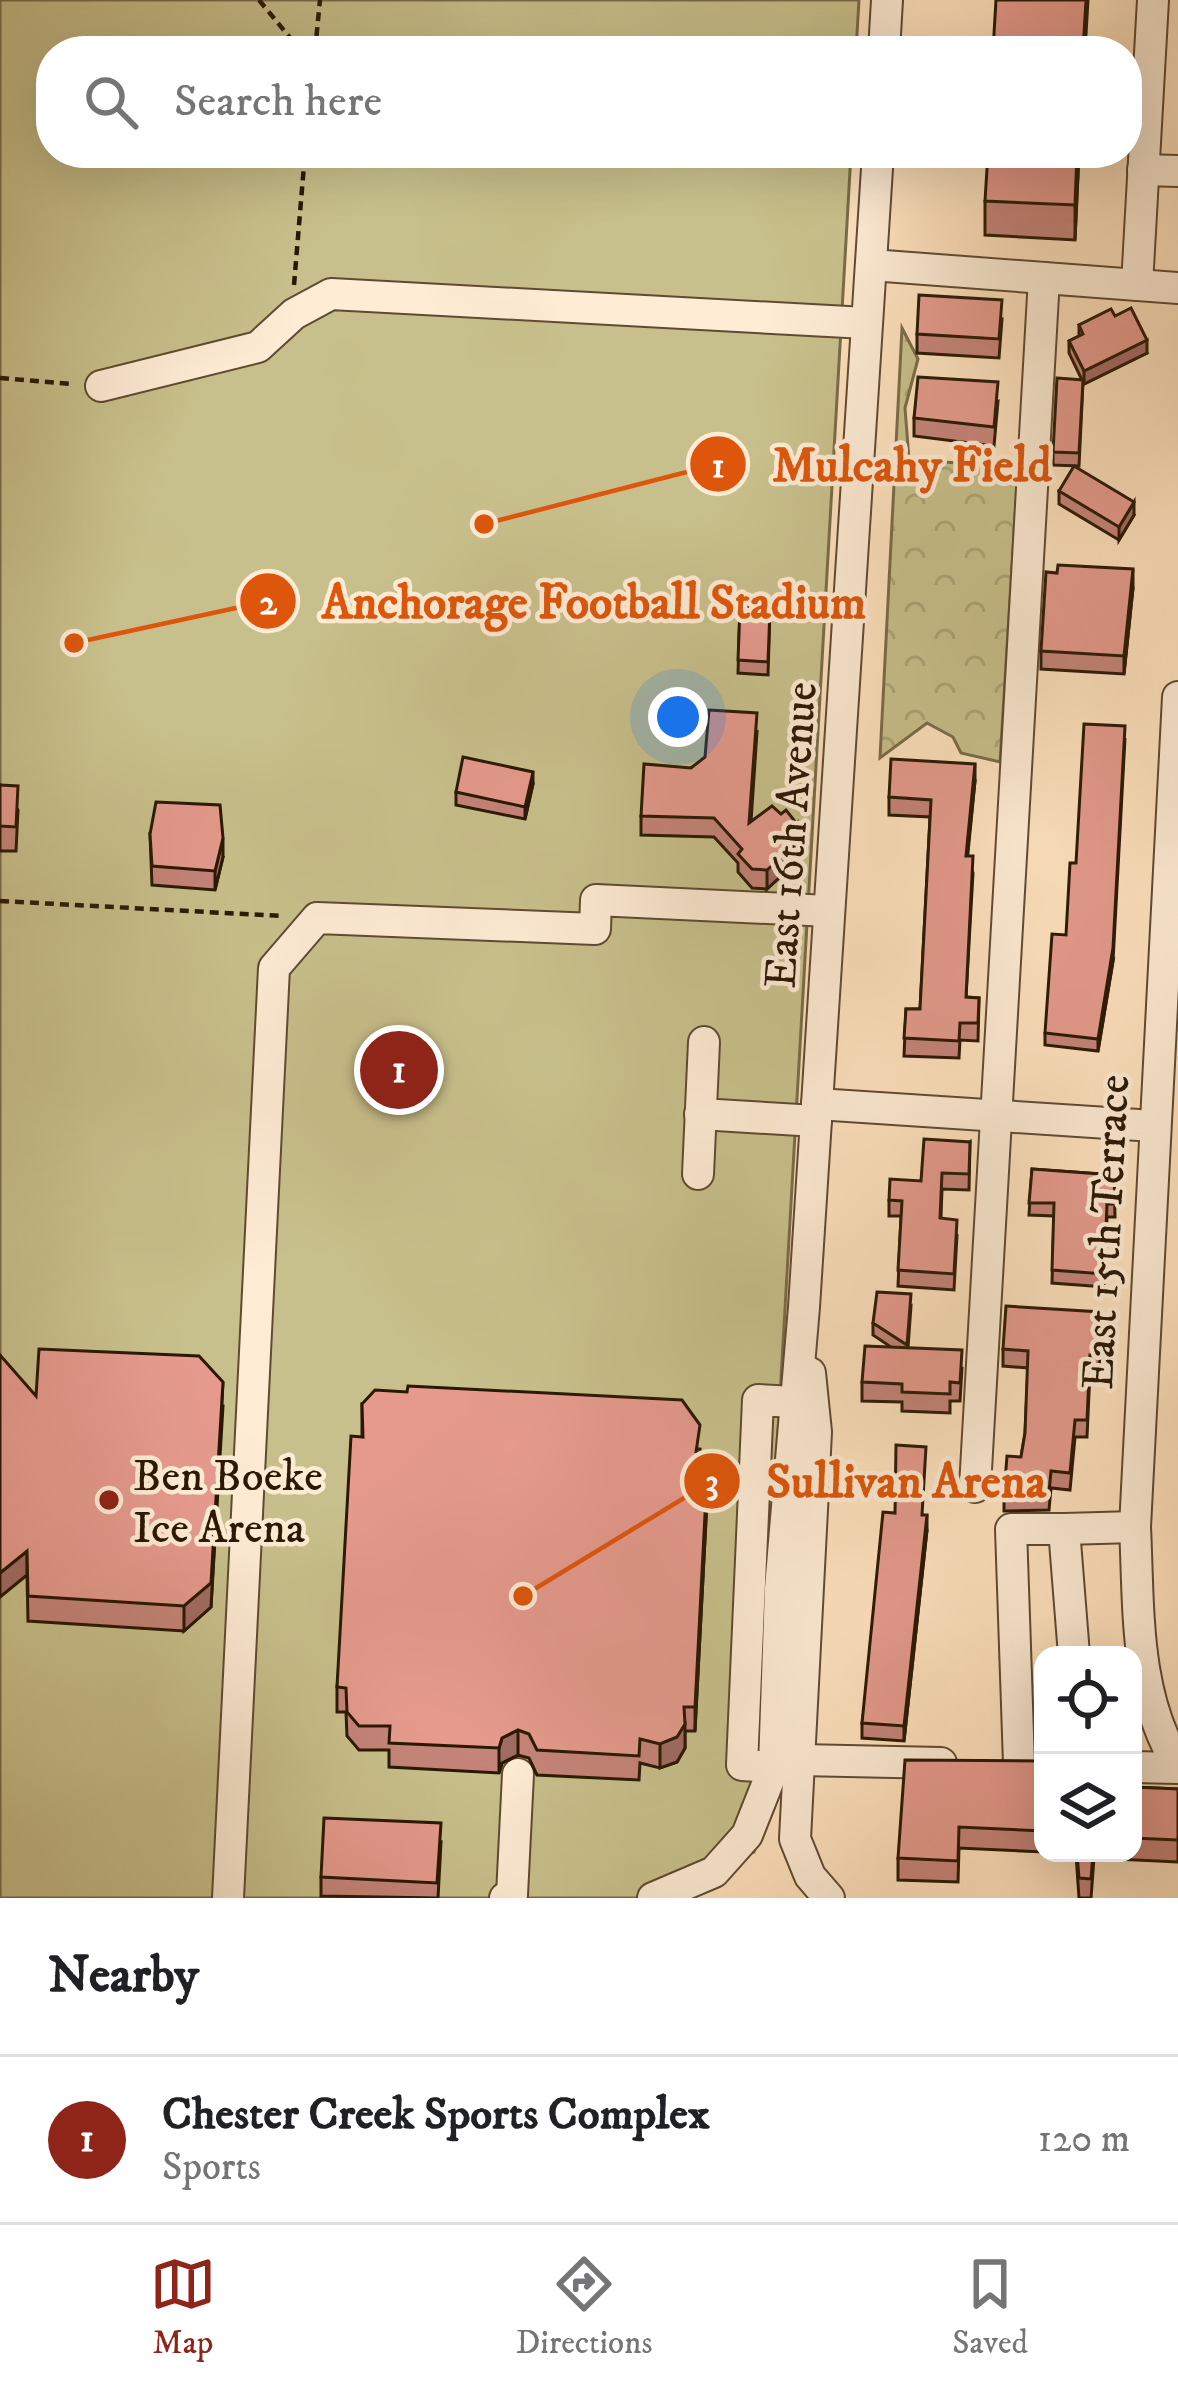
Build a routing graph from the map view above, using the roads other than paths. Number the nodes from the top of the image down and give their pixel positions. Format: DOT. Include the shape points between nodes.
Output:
graph roads {
  1 [pos="887,0"];
  2 [pos="1161,8"];
  3 [pos="885,36"];
  4 [pos="1162,92"];
  5 [pos="877,168"];
  6 [pos="1143,170"];
  7 [pos="1178,171"];
  8 [pos="871,265"];
  9 [pos="1044,278"];
  10 [pos="1137,285"];
  11 [pos="1178,288"];
  12 [pos="866,322"];
  13 [pos="101,386"];
  14 [pos="1178,697"];
  15 [pos="829,911"];
  16 [pos="704,1042"];
  17 [pos="817,1112"];
  18 [pos="700,1114"];
  19 [pos="997,1116"];
  20 [pos="1154,1126"];
  21 [pos="698,1174"];
  22 [pos="804,1307"];
  23 [pos="974,1487"];
  24 [pos="1135,1527"];
  25 [pos="1064,1529"];
  26 [pos="1074,1646"];
  27 [pos="787,1763"];
  28 [pos="1009,1764"];
  29 [pos="1178,1766"];
  30 [pos="1142,1767"];
  31 [pos="518,1774"];
  32 [pos="228,1898"];
  33 [pos="505,1898"];
  34 [pos="652,1898"];
  35 [pos="829,1898"];
  1 -- 3 [label="street"];
  2 -- 4 [label="street"];
  4 -- 6 [label="street"];
  5 -- 8 [label="street, East 16th Avenue"];
  6 -- 7 [label="street"];
  6 -- 10 [label="street"];
  8 -- 9 [label="street"];
  8 -- 12 [label="street, East 16th Avenue"];
  9 -- 10 [label="street"];
  9 -- 19 [label="street"];
  10 -- 11 [label="street"];
  12 -- 13 [label="street" via="331,295 258,347"];
  12 -- 15 [label="street, East 16th Avenue"];
  14 -- 20 [label="street, East 15th Terrace"];
  15 -- 17 [label="street, East 16th Avenue"];
  15 -- 32 [label="street" via="596,900 595,929 317,918 274,968"];
  16 -- 18 [label="street"];
  17 -- 18 [label="street"];
  17 -- 19 [label="street"];
  17 -- 22 [label="street, East 16th Avenue"];
  18 -- 21 [label="street"];
  19 -- 20 [label="street"];
  19 -- 23 [label="street"];
  20 -- 24 [label="street, East 15th Terrace"];
  22 -- 27 [label="street, East 16th Avenue" via="794,1402"];
  22 -- 27 [label="street, East 16th Avenue" via="816,1432"];
  24 -- 25 [label="street"];
  24 -- 29 [label="street, East 15th Terrace" via="1140,1637 1156,1729"];
  25 -- 26 [label="street"];
  25 -- 28 [label="street" via="1022,1526 1008,1536"];
  27 -- 28 [label="street"];
  27 -- 34 [label="street, East 16th Avenue" via="747,1835 714,1872"];
  27 -- 35 [label="street, East 16th Avenue" via="795,1839"];
  29 -- 30 [label="street"];
  31 -- 33 [label="street" via="512,1894"];
}
